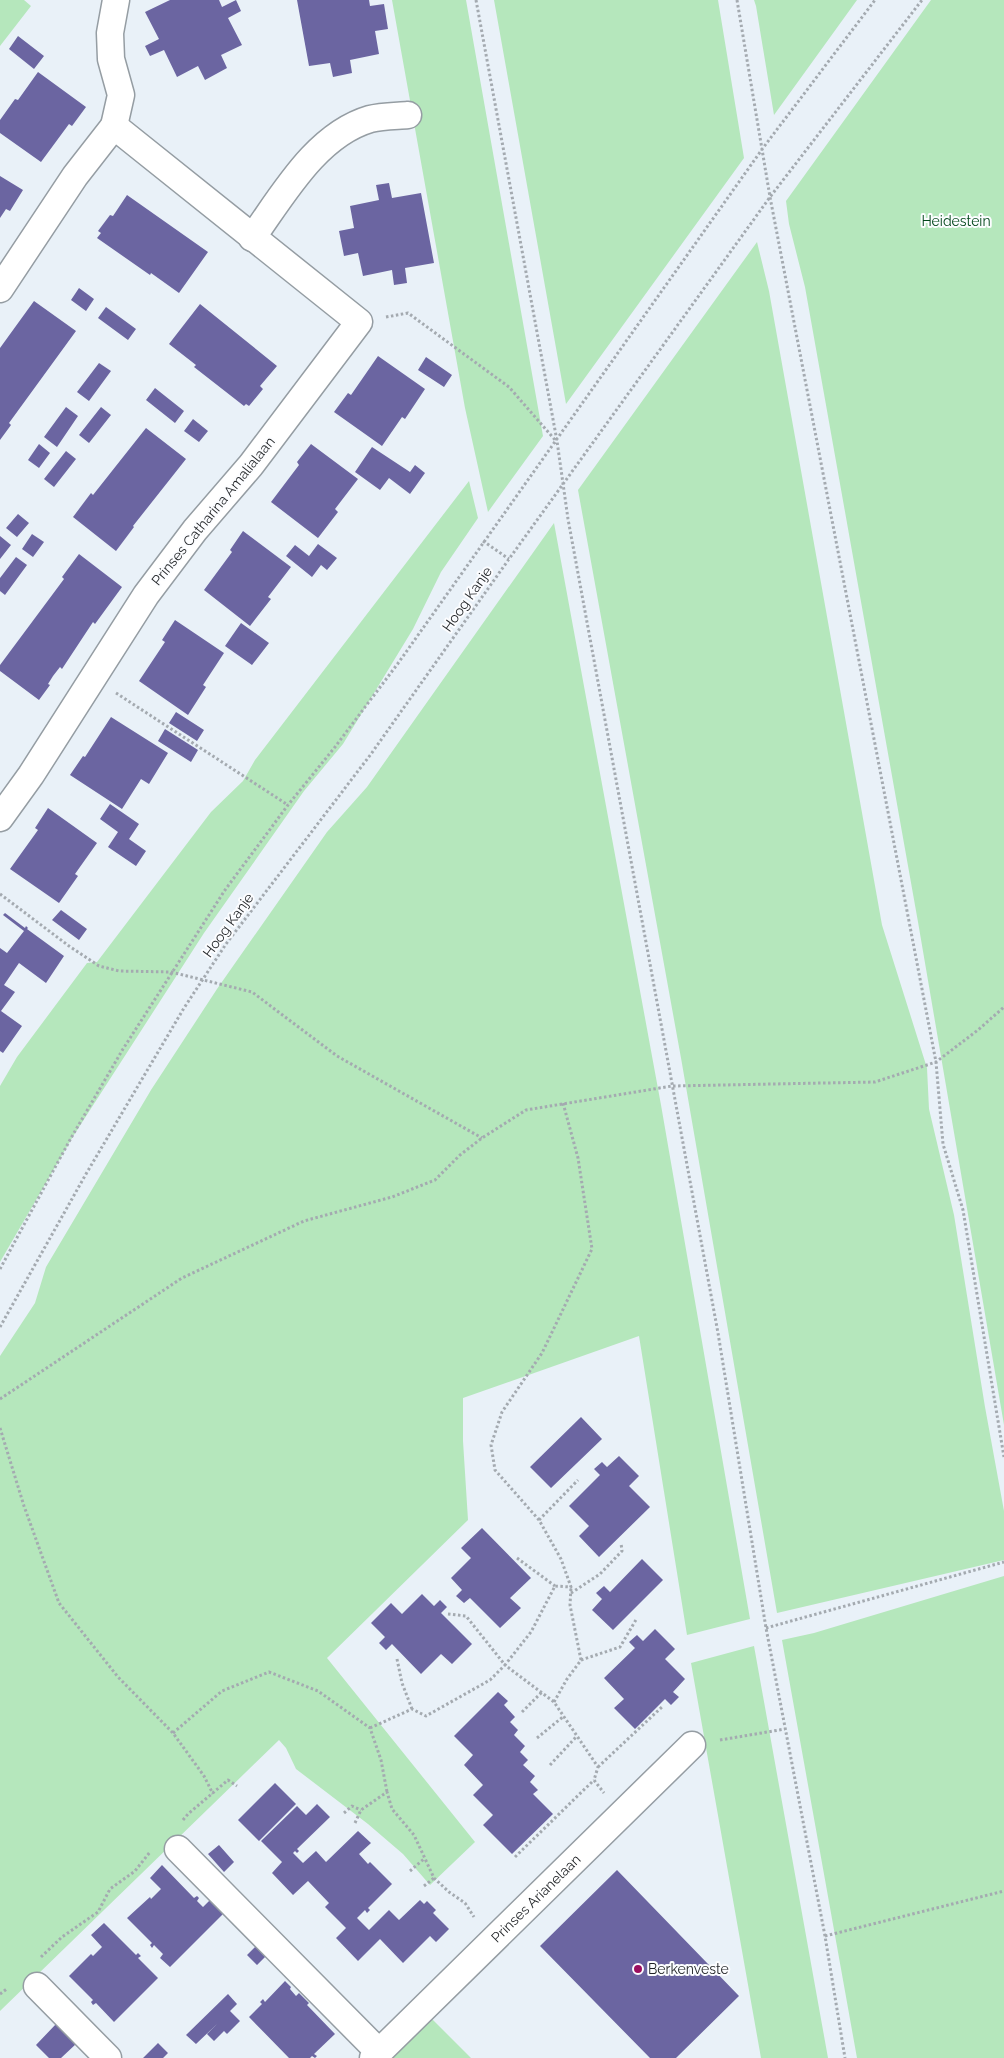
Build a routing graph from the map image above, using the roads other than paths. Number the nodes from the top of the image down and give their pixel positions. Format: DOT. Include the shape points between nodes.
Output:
graph roads {
  1 [pos="116,0"];
  2 [pos="408,115"];
  3 [pos="114,126"];
  4 [pos="252,238"];
  5 [pos="0,289"];
  6 [pos="0,818"];
  7 [pos="692,1745"];
  8 [pos="170,1842"];
  9 [pos="29,1977"];
  10 [pos="376,2055"];
  11 [pos="108,2058"];
  1 -- 3 [label="street" via="110,33 111,59 121,95"];
  2 -- 4 [label="street" via="370,119 330,140 311,158"];
  3 -- 4 [label="street"];
  3 -- 5 [label="street" via="75,176"];
  4 -- 6 [label="street, Prinses Catharina Amalialaan" via="359,322 251,465 195,530 146,595 42,759"];
  7 -- 10 [label="street, Prinses Arianelaan"];
  8 -- 10 [label="street, Prinses Arianelaan"];
  9 -- 11 [label="street"];
}
